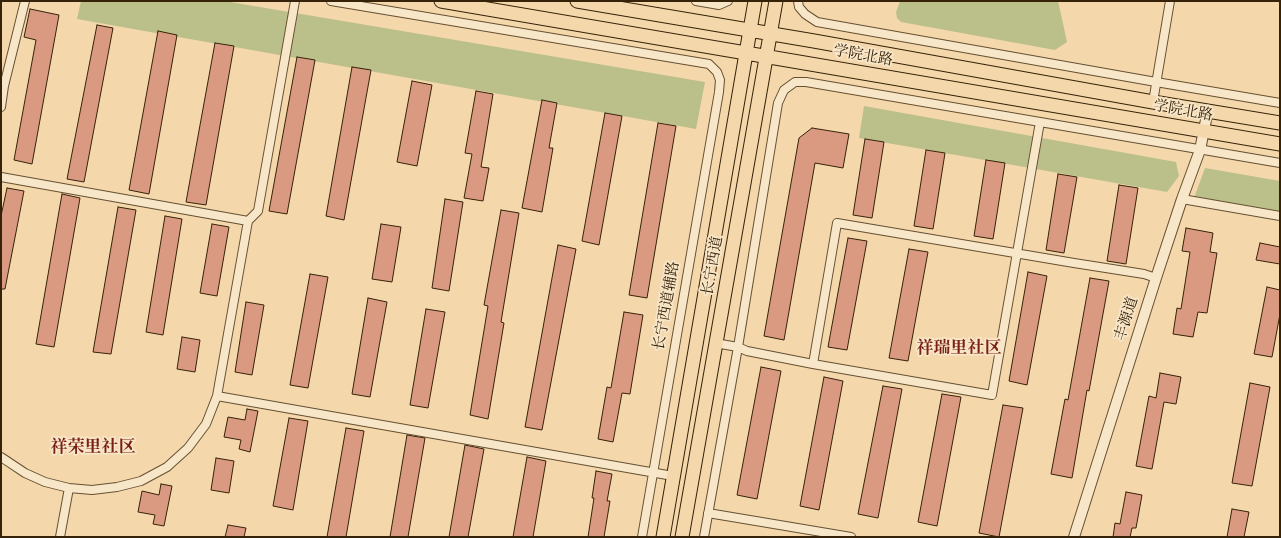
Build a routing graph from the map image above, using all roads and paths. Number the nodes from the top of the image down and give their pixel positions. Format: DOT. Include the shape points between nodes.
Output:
graph roads {
  1 [pos="25,1"];
  2 [pos="295,1"];
  3 [pos="331,1"];
  4 [pos="441,1"];
  5 [pos="577,1"];
  6 [pos="696,1"];
  7 [pos="728,1"];
  8 [pos="755,1"];
  9 [pos="776,1"];
  10 [pos="1170,1"];
  11 [pos="799,4"];
  12 [pos="750,31"];
  13 [pos="770,34"];
  14 [pos="746,54"];
  15 [pos="766,57"];
  16 [pos="1156,82"];
  17 [pos="1152,102"];
  18 [pos="1280,103"];
  19 [pos="1,107"];
  20 [pos="1208,110"];
  21 [pos="1040,122"];
  22 [pos="1280,123"];
  23 [pos="1205,131"];
  24 [pos="1280,144"];
  25 [pos="1200,150"];
  26 [pos="1280,164"];
  27 [pos="1,177"];
  28 [pos="1182,199"];
  29 [pos="1280,216"];
  30 [pos="248,221"];
  31 [pos="1017,254"];
  32 [pos="1156,278"];
  33 [pos="715,343"];
  34 [pos="738,347"];
  35 [pos="813,364"];
  36 [pos="217,396"];
  37 [pos="1,457"];
  38 [pos="652,472"];
  39 [pos="673,476"];
  40 [pos="69,488"];
  41 [pos="708,513"];
  42 [pos="60,537"];
  43 [pos="642,537"];
  44 [pos="663,537"];
  45 [pos="682,537"];
  46 [pos="704,537"];
  47 [pos="851,537"];
  48 [pos="1074,537"];
  1 -- 19 [label="street"];
  2 -- 30 [label="street" via="258,211"];
  3 -- 38 [label="street, 长宁西道辅路" via="709,64 717,72 720,80 717,100"];
  4 -- 14 [label="main road, 学院北路"];
  5 -- 12 [label="main road, 学院北路"];
  6 -- 7 [label="street" via="719,5"];
  8 -- 12 [label="main road, 长宁西道"];
  9 -- 13 [label="main road, 长宁西道"];
  10 -- 16 [label="street"];
  11 -- 16 [label="street" via="805,14 817,22"];
  12 -- 13 [label="main road, 学院北路"];
  12 -- 14 [label="main road, 长宁西道"];
  13 -- 15 [label="main road, 长宁西道"];
  13 -- 17 [label="main road, 学院北路"];
  14 -- 15 [label="main road, 学院北路"];
  14 -- 39 [label="main road, 长宁西道"];
  15 -- 23 [label="main road, 学院北路"];
  15 -- 33 [label="main road, 长宁西道"];
  16 -- 17 [label="street"];
  16 -- 18 [label="street"];
  17 -- 20 [label="main road, 学院北路"];
  20 -- 22 [label="main road, 学院北路"];
  20 -- 23 [label="street, 丰源道"];
  21 -- 25 [label="street"];
  21 -- 31 [label="street"];
  21 -- 34 [label="street" via="806,82 795,82 784,90 778,103"];
  23 -- 24 [label="main road, 学院北路"];
  23 -- 25 [label="street, 丰源道"];
  25 -- 26 [label="street"];
  25 -- 28 [label="street, 丰源道"];
  27 -- 30 [label="street"];
  28 -- 29 [label="street"];
  28 -- 32 [label="street, 丰源道"];
  30 -- 36 [label="street"];
  31 -- 32 [label="street"];
  31 -- 35 [label="street" via="992,395"];
  31 -- 35 [label="street" via="837,223"];
  32 -- 48 [label="street, 丰源道"];
  33 -- 34 [label="street"];
  33 -- 45 [label="main road, 长宁西道"];
  34 -- 35 [label="street"];
  34 -- 41 [label="street"];
  36 -- 38 [label="street"];
  36 -- 40 [label="street" via="206,424 188,448 167,467 141,481 117,487 92,490"];
  37 -- 40 [label="street" via="25,473 45,482"];
  38 -- 39 [label="street"];
  38 -- 43 [label="street, 长宁西道辅路"];
  39 -- 44 [label="main road, 长宁西道"];
  40 -- 42 [label="street"];
  41 -- 46 [label="street"];
  41 -- 47 [label="street"];
}
